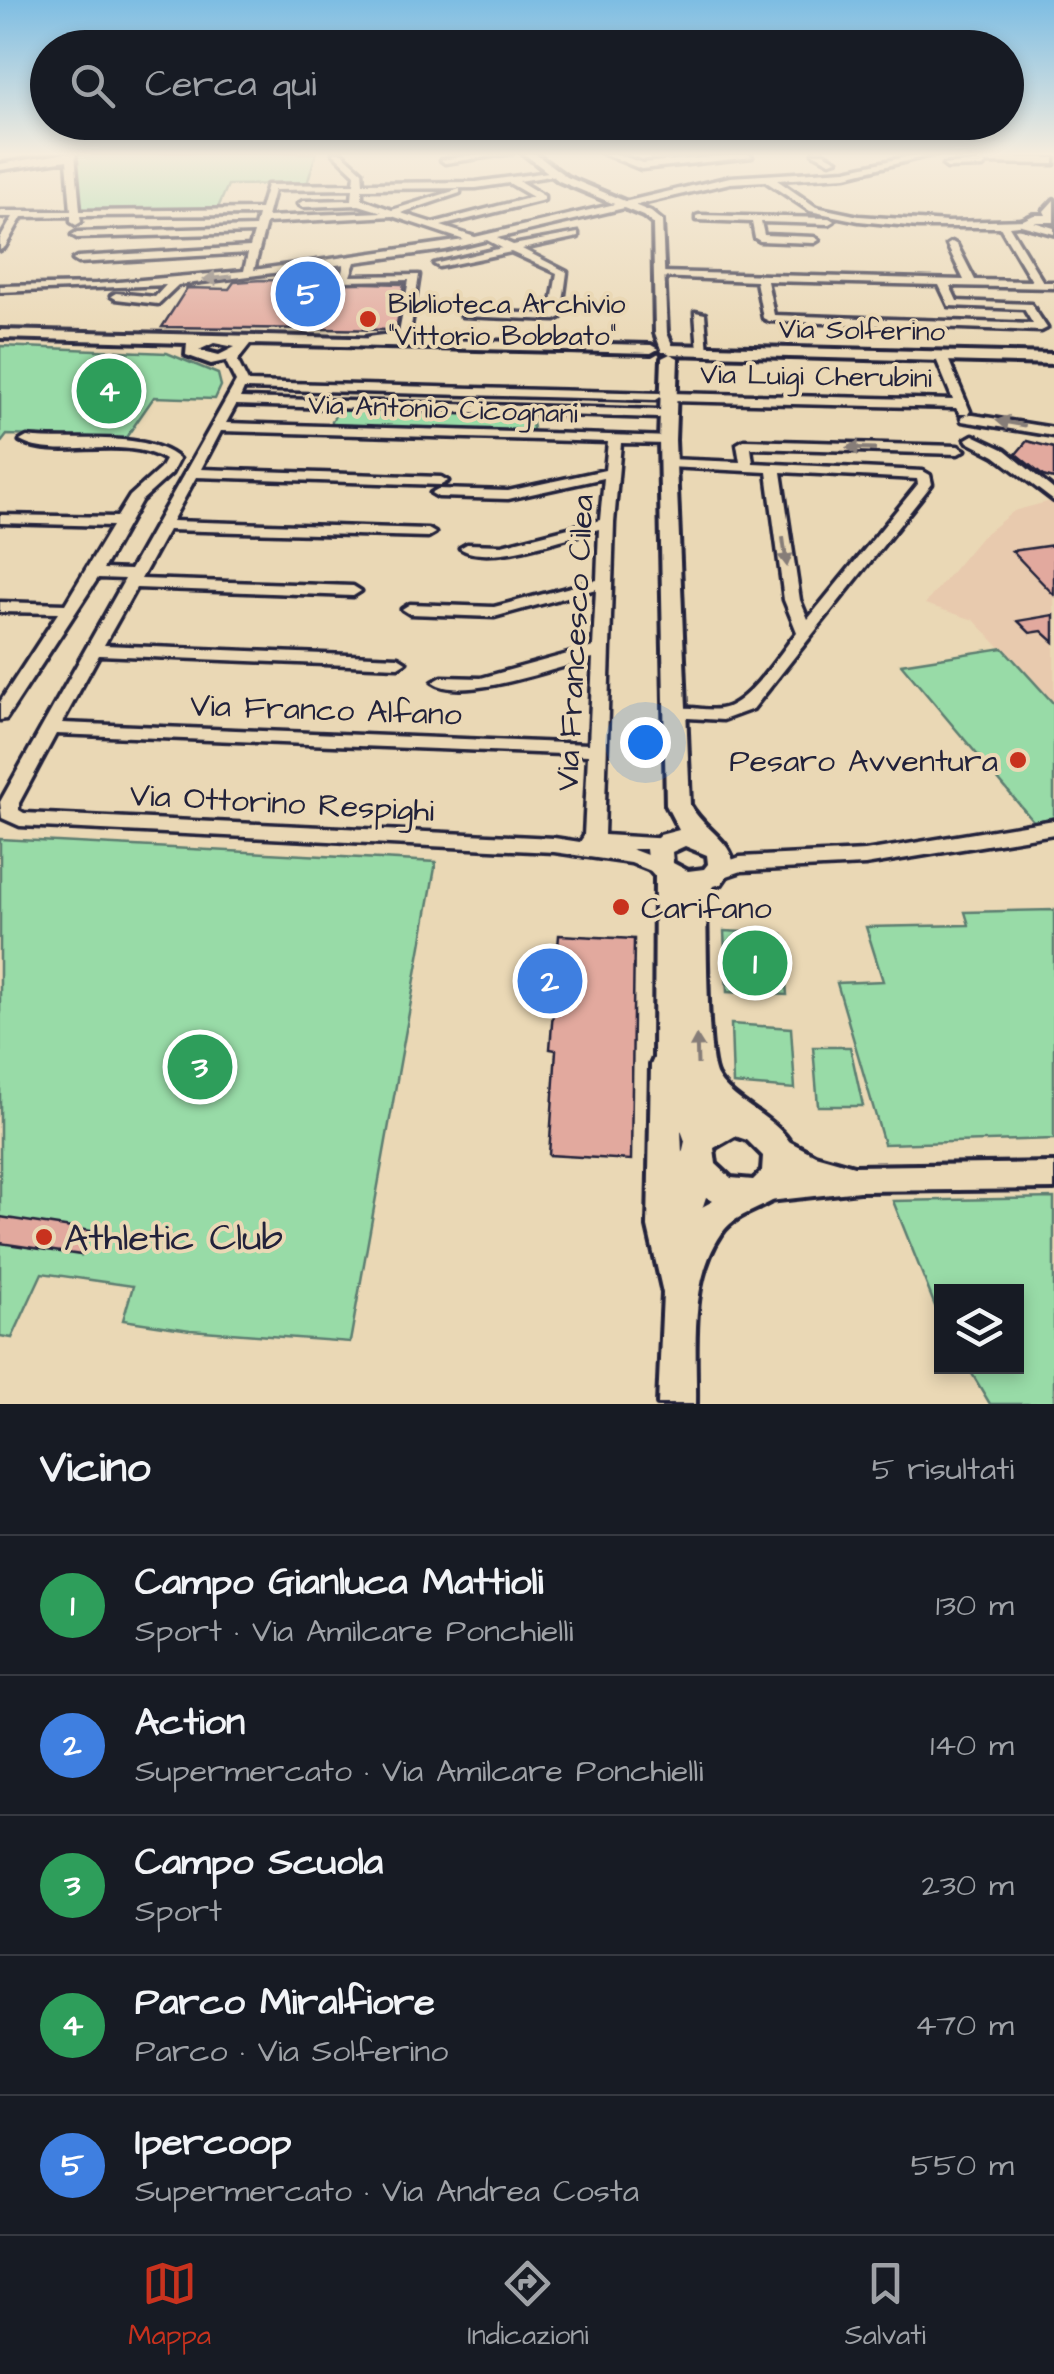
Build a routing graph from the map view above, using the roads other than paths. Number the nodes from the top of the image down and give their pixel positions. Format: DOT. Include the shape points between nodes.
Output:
graph roads {
  1 [pos="16,219"];
  2 [pos="75,219"];
  3 [pos="195,219"];
  4 [pos="335,219"];
  5 [pos="415,219"];
  6 [pos="457,219"];
  7 [pos="567,219"];
  8 [pos="650,219"];
  9 [pos="729,219"];
  10 [pos="756,219"];
  11 [pos="856,219"];
  12 [pos="798,220"];
  13 [pos="1054,220"];
  14 [pos="261,221"];
  15 [pos="434,224"];
  16 [pos="1003,224"];
  17 [pos="1037,226"];
  18 [pos="77,235"];
  19 [pos="575,235"];
  20 [pos="484,240"];
  21 [pos="814,240"];
  22 [pos="952,245"];
  23 [pos="1054,246"];
  24 [pos="0,248"];
  25 [pos="512,249"];
  26 [pos="253,250"];
  27 [pos="395,253"];
  28 [pos="351,259"];
  29 [pos="78,260"];
  30 [pos="440,264"];
  31 [pos="248,274"];
  32 [pos="660,275"];
  33 [pos="397,278"];
  34 [pos="761,278"];
  35 [pos="943,282"];
  36 [pos="971,283"];
  37 [pos="1039,284"];
  38 [pos="1054,285"];
  39 [pos="0,288"];
  40 [pos="58,288"];
  41 [pos="76,288"];
  42 [pos="94,291"];
  43 [pos="466,314"];
  44 [pos="699,314"];
  45 [pos="1034,317"];
  46 [pos="1054,318"];
  47 [pos="405,334"];
  48 [pos="0,337"];
  49 [pos="213,338"];
  50 [pos="320,340"];
  51 [pos="478,345"];
  52 [pos="235,349"];
  53 [pos="704,350"];
  54 [pos="660,351"];
  55 [pos="198,355"];
  56 [pos="943,361"];
  57 [pos="1054,362"];
  58 [pos="237,391"];
  59 [pos="661,402"];
  60 [pos="964,411"];
  61 [pos="217,427"];
  62 [pos="1054,432"];
  63 [pos="615,438"];
  64 [pos="973,439"];
  65 [pos="666,440"];
  66 [pos="27,441"];
  67 [pos="958,450"];
  68 [pos="668,463"];
  69 [pos="747,466"];
  70 [pos="773,466"];
  71 [pos="613,472"];
  72 [pos="192,473"];
  73 [pos="923,475"];
  74 [pos="1054,496"];
  75 [pos="0,519"];
  76 [pos="124,522"];
  77 [pos="163,524"];
  78 [pos="606,524"];
  79 [pos="428,534"];
  80 [pos="468,548"];
  81 [pos="93,573"];
  82 [pos="133,579"];
  83 [pos="606,582"];
  84 [pos="353,591"];
  85 [pos="0,607"];
  86 [pos="410,608"];
  87 [pos="70,609"];
  88 [pos="806,635"];
  89 [pos="93,650"];
  90 [pos="602,650"];
  91 [pos="398,662"];
  92 [pos="442,682"];
  93 [pos="2,711"];
  94 [pos="676,713"];
  95 [pos="50,728"];
  96 [pos="598,750"];
  97 [pos="677,756"];
  98 [pos="1054,828"];
  99 [pos="593,846"];
  100 [pos="665,857"];
  101 [pos="709,859"];
  102 [pos="667,1052"];
  103 [pos="749,1126"];
  104 [pos="776,1147"];
  105 [pos="701,1156"];
  106 [pos="1054,1176"];
  107 [pos="859,1178"];
  108 [pos="762,1191"];
  109 [pos="678,1290"];
  110 [pos="677,1402"];
  1 -- 24 [label="street"];
  2 -- 18 [label="street"];
  3 -- 14 [label="street"];
  4 -- 14 [label="street"];
  5 -- 15 [label="street"];
  6 -- 15 [label="street"];
  7 -- 20 [label="street"];
  8 -- 32 [label="street" via="658,223"];
  9 -- 10 [label="street"];
  10 -- 12 [label="street"];
  10 -- 21 [label="street" via="760,238"];
  11 -- 12 [label="street"];
  11 -- 16 [label="street"];
  13 -- 17 [label="street"];
  14 -- 18 [label="street"];
  14 -- 26 [label="street"];
  15 -- 20 [label="street"];
  16 -- 17 [label="street"];
  16 -- 37 [label="street"];
  17 -- 23 [label="street"];
  18 -- 29 [label="street"];
  19 -- 25 [label="street"];
  20 -- 25 [label="street"];
  20 -- 27 [label="street"];
  22 -- 36 [label="street"];
  25 -- 30 [label="street"];
  25 -- 43 [label="street" via="562,272 555,317"];
  26 -- 29 [label="street"];
  26 -- 31 [label="street"];
  27 -- 28 [label="street"];
  27 -- 33 [label="street"];
  28 -- 31 [label="street"];
  28 -- 33 [label="street" via="344,279"];
  29 -- 41 [label="street"];
  31 -- 42 [label="street, one-way" via="175,282 158,300"];
  32 -- 34 [label="street"];
  32 -- 54 [label="street"];
  33 -- 47 [label="street" via="415,278"];
  34 -- 35 [label="street"];
  34 -- 45 [label="street" via="769,318 1040,328"];
  35 -- 36 [label="street"];
  35 -- 45 [label="street" via="953,304 1027,306"];
  36 -- 37 [label="street"];
  37 -- 38 [label="street"];
  39 -- 40 [label="street"];
  40 -- 41 [label="street"];
  40 -- 42 [label="street"];
  41 -- 42 [label="street"];
  44 -- 53 [label="street"];
  45 -- 46 [label="street"];
  47 -- 50 [label="street"];
  47 -- 51 [label="street"];
  48 -- 49 [label="main road, Via Solferino"];
  48 -- 55 [label="main road, Via Solferino" via="134,344"];
  49 -- 52 [label="main road, Via Solferino"];
  49 -- 55 [label="main road" via="198,342"];
  50 -- 51 [label="main road, Via Solferino"];
  50 -- 52 [label="main road, Via Solferino"];
  51 -- 54 [label="main road, Via Solferino"];
  52 -- 54 [label="main road, Via Solferino" via="286,344"];
  52 -- 55 [label="main road, Via Solferino"];
  52 -- 58 [label="street" via="232,362 242,378"];
  53 -- 54 [label="main road, Via Solferino"];
  53 -- 57 [label="main road, Via Solferino"];
  54 -- 56 [label="main road, Via Solferino"];
  54 -- 59 [label="main road"];
  55 -- 58 [label="street" via="228,371"];
  56 -- 57 [label="main road, Via Solferino"];
  56 -- 60 [label="street"];
  58 -- 59 [label="street, Via Luigi Cherubini"];
  58 -- 61 [label="street"];
  59 -- 60 [label="street, Via Luigi Cherubini"];
  59 -- 65 [label="main road"];
  62 -- 60 [label="street, Via Luigi Cherubini, one-way"];
  60 -- 64 [label="street"];
  61 -- 63 [label="street, Via Antonio Cicognani"];
  61 -- 72 [label="street"];
  63 -- 65 [label="street, Via Antonio Cicognani"];
  63 -- 71 [label="street, Via Francesco Cilea"];
  64 -- 67 [label="street"];
  64 -- 74 [label="street"];
  65 -- 68 [label="main road"];
  66 -- 76 [label="street" via="168,454 171,465 135,499"];
  67 -- 69 [label="street, one-way" via="744,444"];
  67 -- 73 [label="street"];
  68 -- 69 [label="street"];
  68 -- 94 [label="main road"];
  69 -- 70 [label="street"];
  70 -- 73 [label="street"];
  70 -- 88 [label="street, one-way" via="792,600"];
  71 -- 72 [label="street" via="508,495"];
  71 -- 78 [label="street, Via Francesco Cilea"];
  72 -- 77 [label="street"];
  73 -- 88 [label="street" via="925,484"];
  75 -- 76 [label="street"];
  76 -- 81 [label="street"];
  77 -- 79 [label="street"];
  77 -- 82 [label="street"];
  78 -- 80 [label="street" via="502,549"];
  78 -- 83 [label="street, Via Francesco Cilea"];
  81 -- 82 [label="street"];
  81 -- 87 [label="street"];
  82 -- 84 [label="street"];
  82 -- 89 [label="street"];
  83 -- 86 [label="street" via="494,612"];
  83 -- 90 [label="street, Via Francesco Cilea"];
  85 -- 87 [label="street"];
  87 -- 93 [label="street"];
  88 -- 94 [label="street" via="736,712"];
  89 -- 91 [label="street"];
  89 -- 95 [label="street"];
  90 -- 92 [label="street" via="482,684"];
  90 -- 96 [label="street, Via Francesco Cilea"];
  94 -- 97 [label="main road"];
  95 -- 96 [label="street, Via Franco Alfano"];
  95 -- 99 [label="street, Via Ottorino Respighi" via="8,803 20,819"];
  96 -- 99 [label="street, Via Francesco Cilea"];
  97 -- 100 [label="main road"];
  97 -- 101 [label="main road" via="678,805"];
  98 -- 101 [label="street" via="865,858 740,864"];
  99 -- 100 [label="street, Via Ottorino Respighi" via="636,858"];
  100 -- 101 [label="main road" via="685,836"];
  100 -- 101 [label="main road" via="685,881"];
  100 -- 102 [label="main road"];
  103 -- 101 [label="main road, one-way" via="722,1108 697,1066 693,902"];
  102 -- 105 [label="main road"];
  102 -- 109 [label="main road" via="665,1227"];
  103 -- 104 [label="main road"];
  103 -- 105 [label="main road" via="721,1125"];
  104 -- 107 [label="street" via="808,1166"];
  104 -- 108 [label="main road" via="781,1170"];
  105 -- 108 [label="main road" via="718,1188 743,1196"];
  105 -- 109 [label="main road" via="686,1206"];
  106 -- 107 [label="street"];
  107 -- 108 [label="street"];
  108 -- 109 [label="main road" via="710,1220"];
  109 -- 110 [label="main road"];
}
